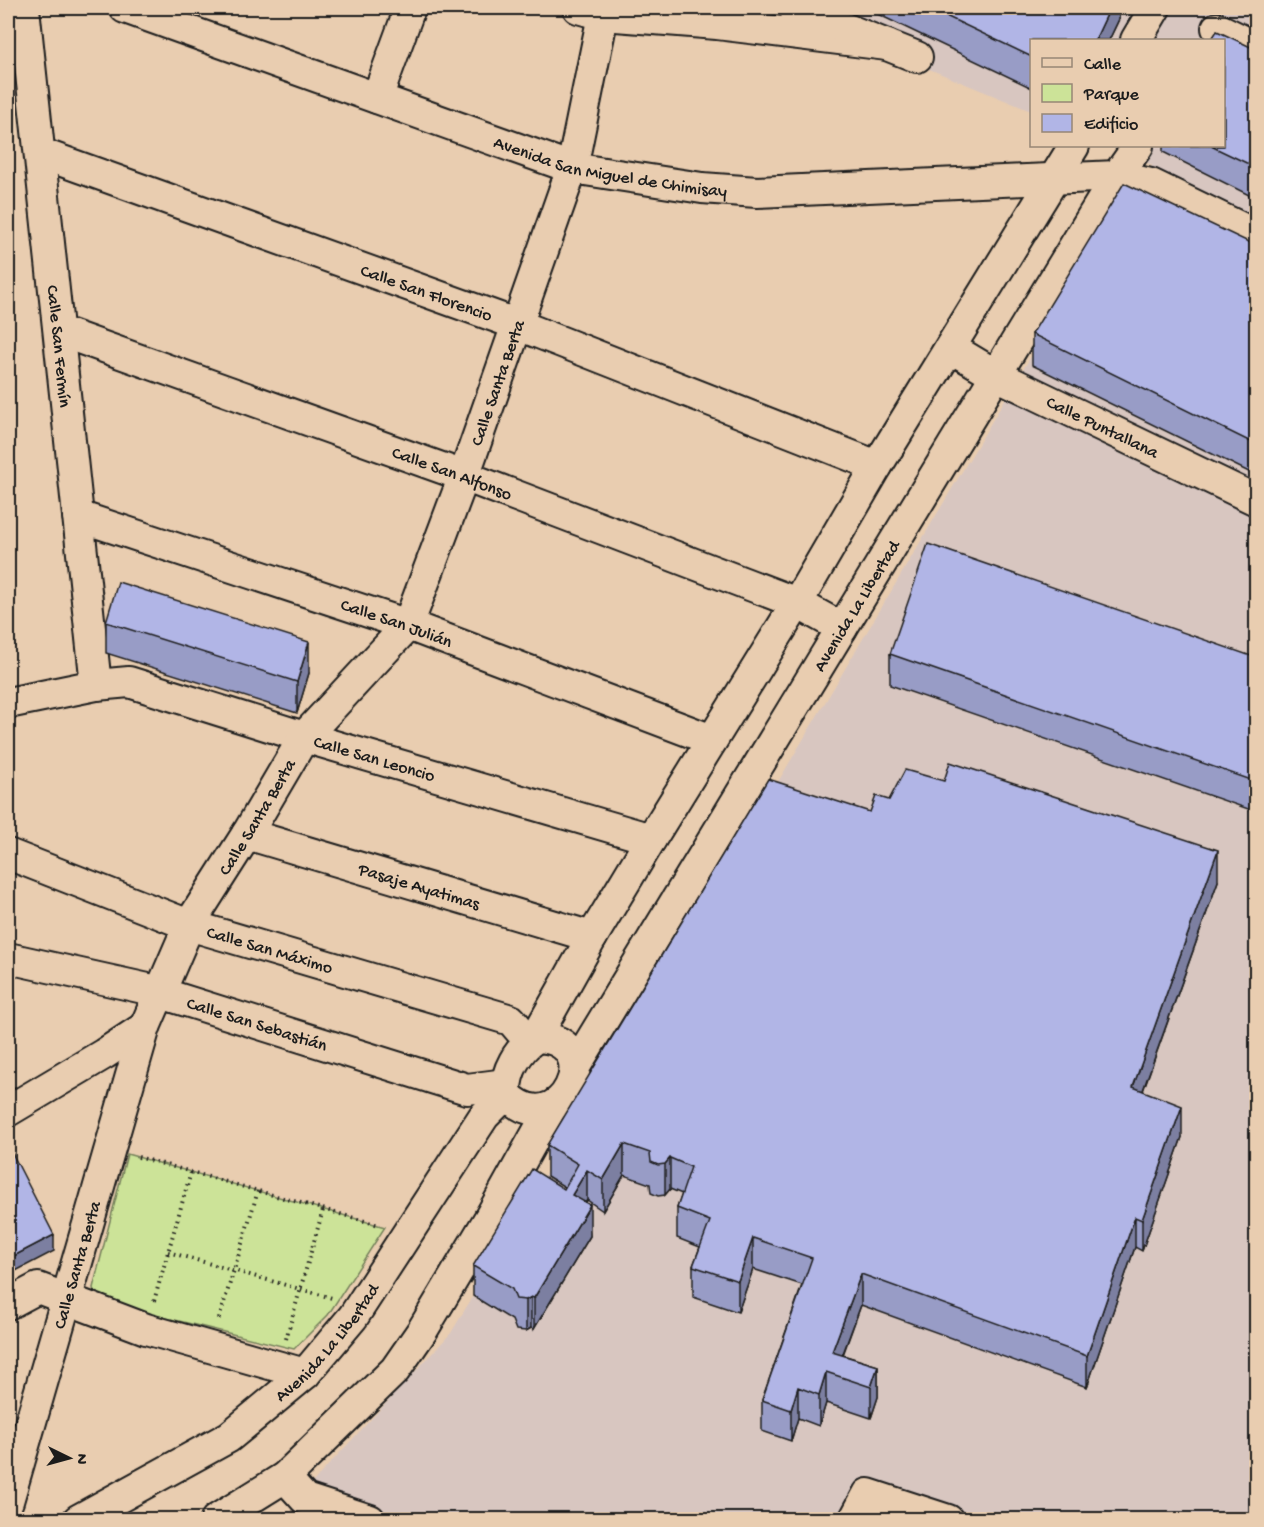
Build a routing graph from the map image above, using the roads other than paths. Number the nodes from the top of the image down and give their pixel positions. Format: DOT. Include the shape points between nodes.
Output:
graph roads {
  1 [pos="24,8"];
  2 [pos="125,8"];
  3 [pos="410,8"];
  4 [pos="794,8"];
  5 [pos="1155,8"];
  6 [pos="596,10"];
  7 [pos="721,15"];
  8 [pos="1218,25"];
  9 [pos="1137,39"];
  10 [pos="887,45"];
  11 [pos="1257,47"];
  12 [pos="917,57"];
  13 [pos="376,98"];
  14 [pos="1073,147"];
  15 [pos="1137,147"];
  16 [pos="40,153"];
  17 [pos="572,168"];
  18 [pos="1117,176"];
  19 [pos="1054,178"];
  20 [pos="1257,235"];
  21 [pos="516,324"];
  22 [pos="59,331"];
  23 [pos="951,348"];
  24 [pos="996,375"];
  25 [pos="877,466"];
  26 [pos="464,476"];
  27 [pos="1257,500"];
  28 [pos="78,516"];
  29 [pos="797,603"];
  30 [pos="408,625"];
  31 [pos="842,627"];
  32 [pos="96,685"];
  33 [pos="8,703"];
  34 [pos="304,736"];
  35 [pos="712,740"];
  36 [pos="247,834"];
  37 [pos="651,839"];
  38 [pos="8,854"];
  39 [pos="189,925"];
  40 [pos="592,937"];
  41 [pos="8,958"];
  42 [pos="159,992"];
  43 [pos="145,1027"];
  44 [pos="533,1039"];
  45 [pos="104,1054"];
  46 [pos="576,1065"];
  47 [pos="506,1089"];
  48 [pos="126,1090"];
  49 [pos="550,1108"];
  50 [pos="8,1111"];
  51 [pos="66,1298"];
  52 [pos="8,1304"];
  53 [pos="291,1370"];
  54 [pos="285,1477"];
  55 [pos="8,1501"];
  56 [pos="78,1520"];
  57 [pos="216,1520"];
  58 [pos="370,1520"];
  59 [pos="854,1520"];
  60 [pos="948,1520"];
  1 -- 16 [label="street, Calle San Fermín"];
  2 -- 13 [label="street, Avenida San Miguel de Chimisay"];
  3 -- 13 [label="street"];
  4 -- 10 [label="street"];
  5 -- 9 [label="street"];
  6 -- 7 [label="street"];
  6 -- 17 [label="street, Calle Santa Berta"];
  7 -- 10 [label="street"];
  8 -- 11 [label="street"];
  10 -- 12 [label="street"];
  13 -- 17 [label="street, Avenida San Miguel de Chimisay"];
  14 -- 19 [label="street"];
  15 -- 18 [label="street, Avenida La Libertad"];
  16 -- 21 [label="street, Calle San Florencio"];
  16 -- 22 [label="street, Calle San Fermín"];
  17 -- 19 [label="street, Avenida San Miguel de Chimisay" via="702,188 757,192"];
  17 -- 21 [label="street, Calle Santa Berta"];
  18 -- 19 [label="street, Avenida San Miguel de Chimisay"];
  18 -- 20 [label="street, Avenida San Miguel de Chimisay" via="1151,184"];
  18 -- 24 [label="street, Avenida La Libertad"];
  19 -- 23 [label="street"];
  21 -- 25 [label="street, Calle San Florencio"];
  21 -- 26 [label="street, Calle Santa Berta"];
  22 -- 26 [label="street, Calle San Alfonso"];
  22 -- 28 [label="street, Calle San Fermín"];
  23 -- 24 [label="street, Calle Puntallana"];
  23 -- 25 [label="street"];
  24 -- 27 [label="street, Calle Puntallana"];
  24 -- 31 [label="street, Avenida La Libertad"];
  25 -- 29 [label="street"];
  26 -- 29 [label="street, Calle San Alfonso"];
  26 -- 30 [label="street, Calle Santa Berta"];
  28 -- 30 [label="street, Calle San Julián"];
  28 -- 32 [label="street, Calle San Fermín"];
  29 -- 31 [label="street, Calle San Alfonso"];
  29 -- 35 [label="street"];
  30 -- 34 [label="street, Calle Santa Berta"];
  30 -- 35 [label="street, Calle San Julián"];
  31 -- 46 [label="street, Avenida La Libertad"];
  32 -- 33 [label="street, Calle San Leoncio"];
  32 -- 34 [label="street, Calle San Leoncio" via="129,682"];
  34 -- 36 [label="street, Calle Santa Berta"];
  34 -- 37 [label="street, Calle San Leoncio"];
  35 -- 37 [label="street"];
  36 -- 39 [label="street, Calle Santa Berta"];
  36 -- 40 [label="street, Pasaje Ayatimas"];
  37 -- 40 [label="street"];
  38 -- 39 [label="street, Calle San Máximo"];
  39 -- 42 [label="street, Calle Santa Berta"];
  39 -- 44 [label="street, Calle San Máximo" via="511,1020"];
  40 -- 44 [label="street"];
  41 -- 42 [label="street, Calle San Sebastián"];
  42 -- 43 [label="street, Calle Santa Berta"];
  42 -- 47 [label="street, Calle San Sebastián" via="466,1089"];
  43 -- 45 [label="street"];
  43 -- 48 [label="street, Calle Santa Berta"];
  44 -- 46 [label="street" via="549,1037 561,1041"];
  44 -- 47 [label="street" via="520,1050"];
  45 -- 48 [label="street" via="121,1068"];
  45 -- 50 [label="street"];
  46 -- 49 [label="street" via="569,1088 561,1101"];
  47 -- 49 [label="street" via="515,1104 524,1109"];
  47 -- 53 [label="street, Avenida La Libertad" via="484,1116 360,1307"];
  48 -- 51 [label="street, Calle Santa Berta"];
  49 -- 54 [label="street" via="489,1220 395,1370"];
  51 -- 52 [label="street" via="38,1288"];
  51 -- 53 [label="street" via="146,1329"];
  51 -- 55 [label="street, Calle Santa Berta"];
  53 -- 56 [label="street, Avenida La Libertad" via="229,1437"];
  54 -- 57 [label="street"];
  54 -- 58 [label="street" via="305,1499"];
  59 -- 60 [label="street" via="868,1494"];
}
